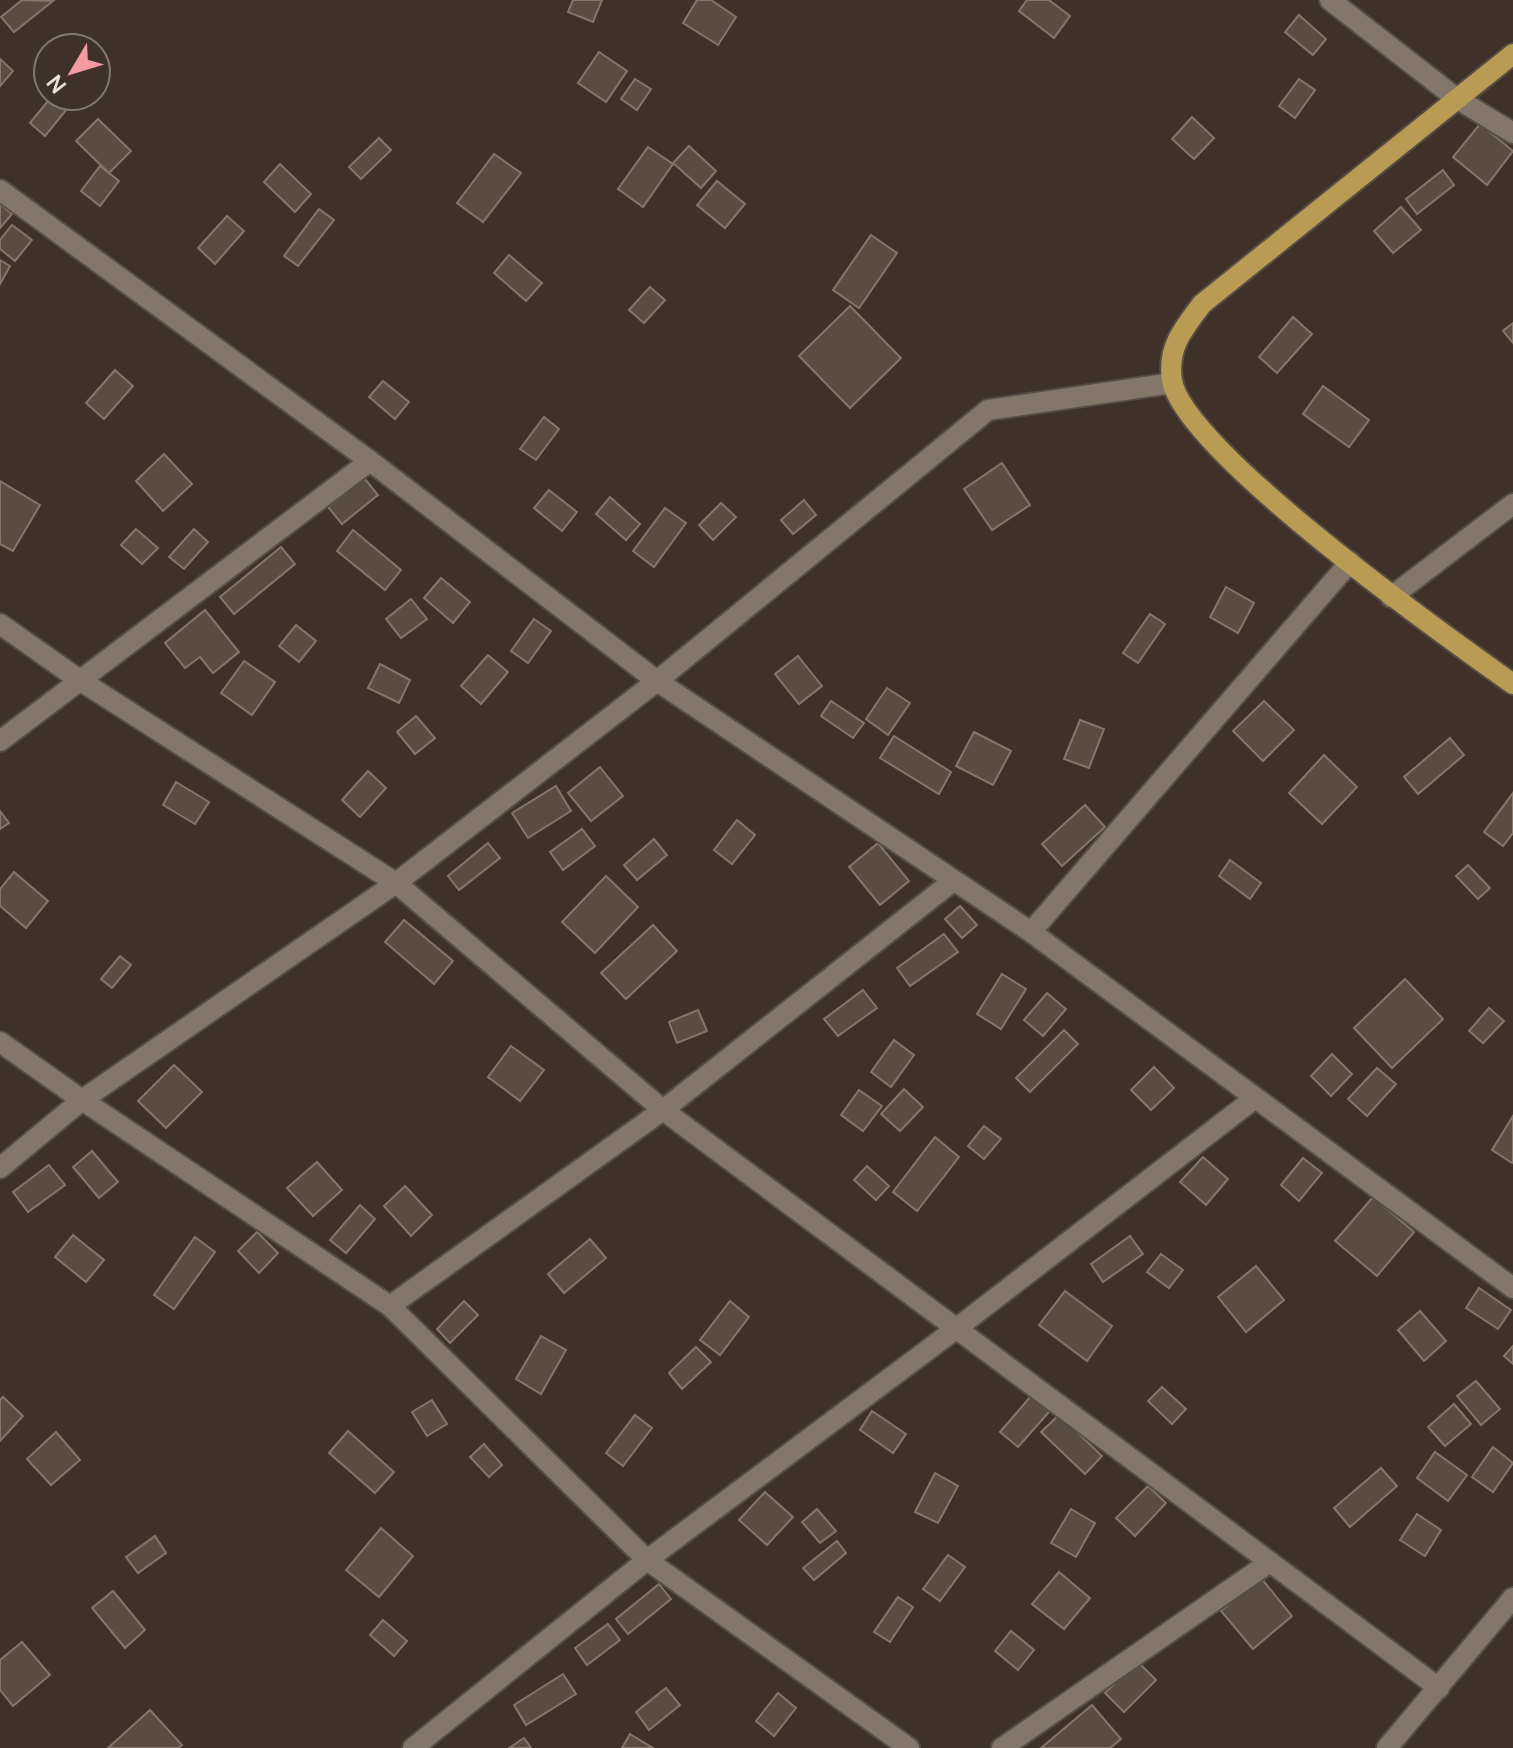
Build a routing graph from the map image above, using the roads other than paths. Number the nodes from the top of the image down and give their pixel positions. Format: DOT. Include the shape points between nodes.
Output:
graph roads {
  1 [pos="1330,0"];
  2 [pos="1513,54"];
  3 [pos="1456,98"];
  4 [pos="1513,133"];
  5 [pos="0,190"];
  6 [pos="1172,383"];
  7 [pos="370,461"];
  8 [pos="1513,504"];
  9 [pos="1350,562"];
  10 [pos="1391,597"];
  11 [pos="0,624"];
  12 [pos="81,681"];
  13 [pos="657,681"];
  14 [pos="1513,684"];
  15 [pos="0,741"];
  16 [pos="953,881"];
  17 [pos="396,883"];
  18 [pos="1031,932"];
  19 [pos="0,1042"];
  20 [pos="1255,1098"];
  21 [pos="82,1100"];
  22 [pos="663,1110"];
  23 [pos="0,1168"];
  24 [pos="1513,1288"];
  25 [pos="390,1306"];
  26 [pos="957,1328"];
  27 [pos="647,1560"];
  28 [pos="1270,1562"];
  29 [pos="1513,1598"];
  30 [pos="1439,1688"];
  31 [pos="413,1748"];
  32 [pos="909,1748"];
  33 [pos="1002,1748"];
  34 [pos="1387,1748"];
  1 -- 3 [label="street"];
  2 -- 3 [label="main road"];
  3 -- 4 [label="street"];
  3 -- 6 [label="main road" via="1202,304 1177,336"];
  5 -- 7 [label="street"];
  6 -- 9 [label="main road" via="1186,411 1238,467"];
  6 -- 13 [label="street" via="988,410"];
  7 -- 12 [label="street"];
  7 -- 13 [label="street"];
  8 -- 10 [label="street"];
  9 -- 10 [label="main road"];
  9 -- 18 [label="street"];
  10 -- 14 [label="main road"];
  11 -- 12 [label="street"];
  12 -- 15 [label="street"];
  12 -- 17 [label="street"];
  13 -- 16 [label="street"];
  13 -- 17 [label="street"];
  16 -- 18 [label="street"];
  16 -- 22 [label="street"];
  17 -- 21 [label="street"];
  17 -- 22 [label="street"];
  18 -- 20 [label="street"];
  19 -- 21 [label="street"];
  20 -- 24 [label="street"];
  20 -- 26 [label="street"];
  21 -- 23 [label="street"];
  21 -- 25 [label="street"];
  22 -- 25 [label="street"];
  22 -- 26 [label="street"];
  25 -- 27 [label="street"];
  26 -- 27 [label="street"];
  26 -- 28 [label="street"];
  27 -- 31 [label="street"];
  27 -- 32 [label="street"];
  28 -- 30 [label="street"];
  28 -- 33 [label="street"];
  29 -- 30 [label="street"];
  30 -- 34 [label="street"];
}
